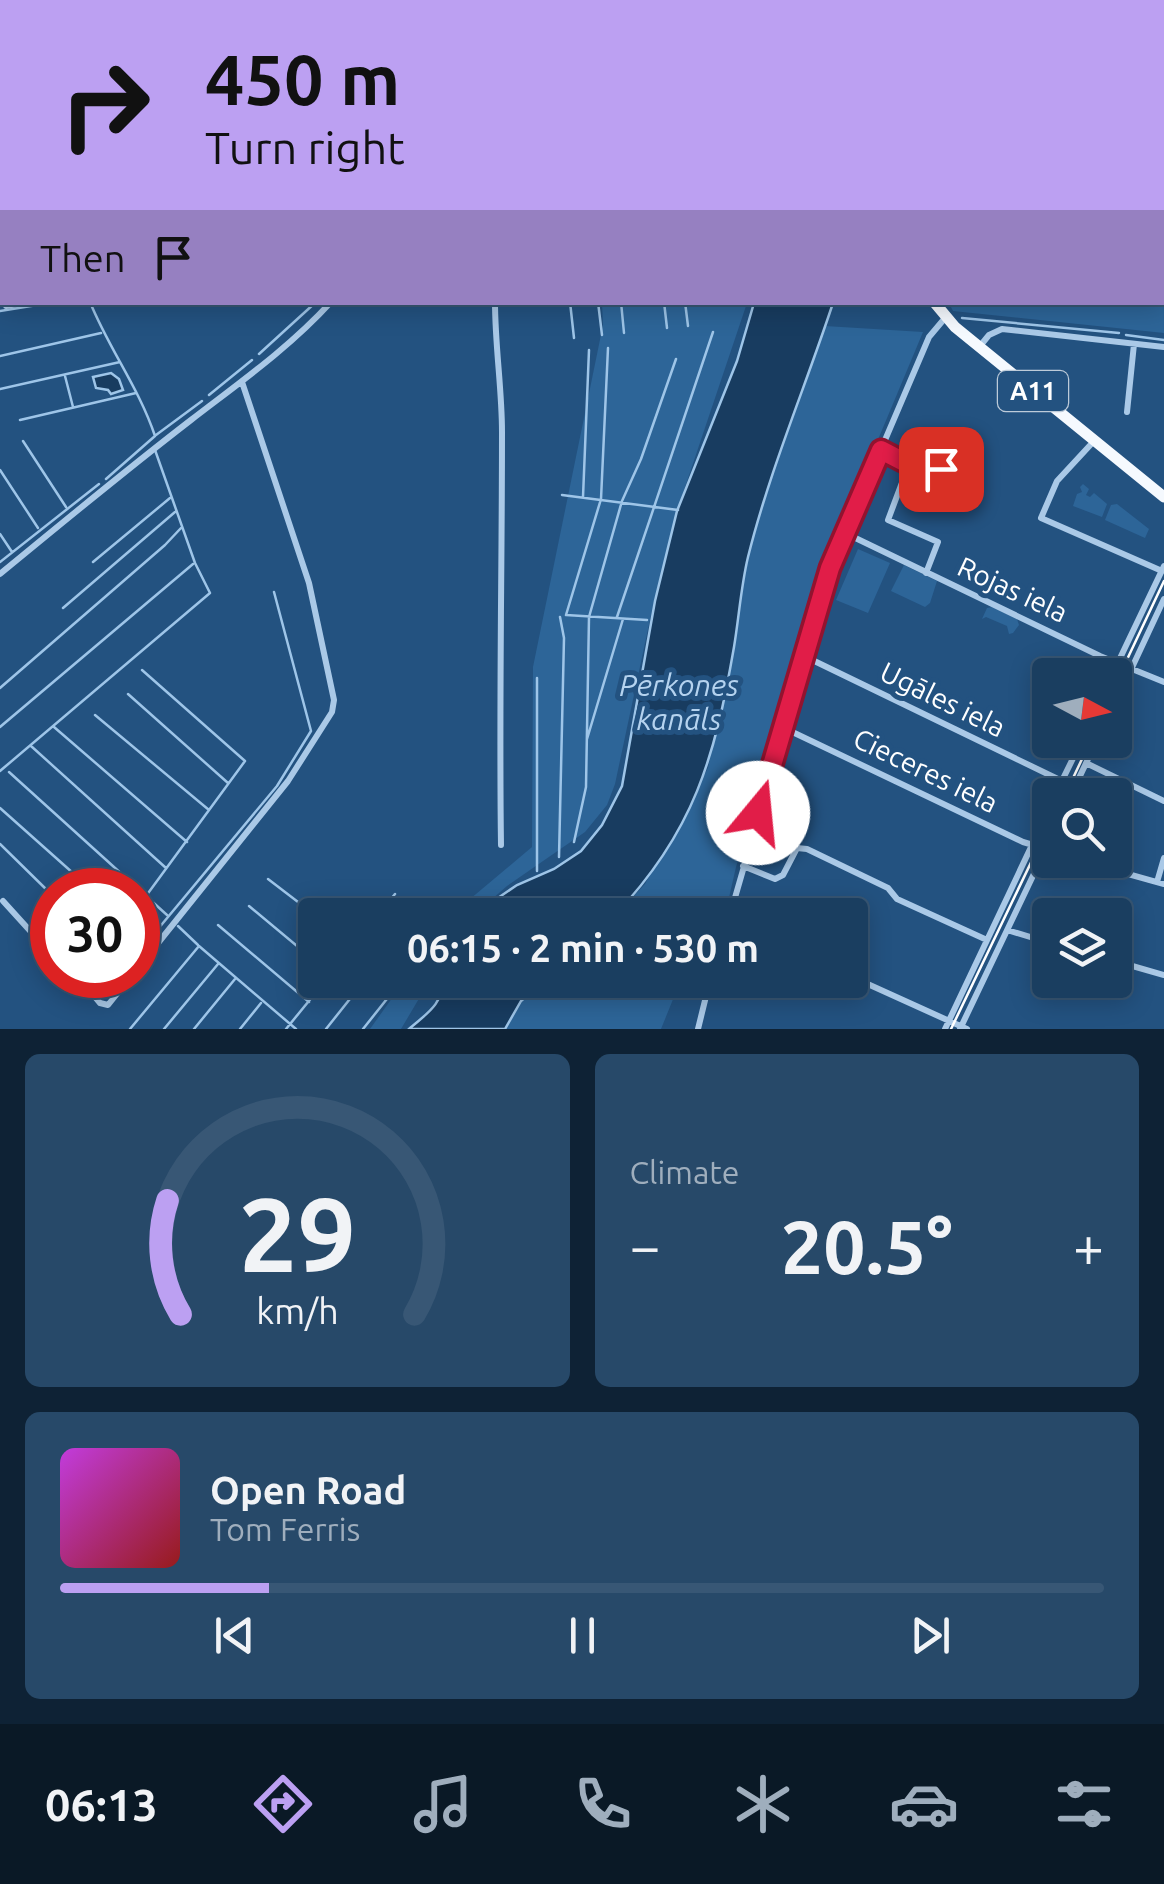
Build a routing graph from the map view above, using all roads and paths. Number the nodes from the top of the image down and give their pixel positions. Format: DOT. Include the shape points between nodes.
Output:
graph roads {
  1 [pos="12,305"];
  2 [pos="328,305"];
  3 [pos="495,305"];
  4 [pos="936,305"];
  5 [pos="6,306"];
  6 [pos="946,318"];
  7 [pos="1134,344"];
  8 [pos="979,347"];
  9 [pos="1164,347"];
  10 [pos="242,382"];
  11 [pos="1128,412"];
  12 [pos="1094,441"];
  13 [pos="881,450"];
  14 [pos="908,464"];
  15 [pos="974,489"];
  16 [pos="1164,493"];
  17 [pos="845,533"];
  18 [pos="1163,569"];
  19 [pos="926,572"];
  20 [pos="0,574"];
  21 [pos="1164,599"];
  22 [pos="804,656"];
  23 [pos="1105,658"];
  24 [pos="1121,658"];
  25 [pos="1132,668"];
  26 [pos="1132,670"];
  27 [pos="1164,682"];
  28 [pos="784,728"];
  29 [pos="1088,758"];
  30 [pos="1086,763"];
  31 [pos="1056,778"];
  32 [pos="1079,778"];
  33 [pos="1164,802"];
  34 [pos="501,845"];
  35 [pos="1032,845"];
  36 [pos="1164,858"];
  37 [pos="742,866"];
  38 [pos="1132,875"];
  39 [pos="1034,878"];
  40 [pos="1160,883"];
  41 [pos="734,898"];
  42 [pos="1,899"];
  43 [pos="1007,930"];
  44 [pos="30,931"];
  45 [pos="1032,938"];
  46 [pos="987,940"];
  47 [pos="160,941"];
  48 [pos="1132,966"];
  49 [pos="1164,975"];
  50 [pos="868,984"];
  51 [pos="706,998"];
  52 [pos="949,1020"];
  53 [pos="963,1028"];
  54 [pos="698,1029"];
  55 [pos="945,1029"];
  1 -- 5 [label="street"];
  2 -- 10 [label="street"];
  3 -- 34 [label="street" via="502,427"];
  4 -- 6 [label="highway, A11"];
  6 -- 8 [label="highway, A11"];
  6 -- 13 [label="street" via="930,337"];
  7 -- 8 [label="street" via="1002,329"];
  7 -- 9 [label="street"];
  7 -- 11 [label="street"];
  8 -- 12 [label="highway, A11"];
  10 -- 20 [label="street"];
  10 -- 47 [label="street" via="309,584 334,700 288,781"];
  12 -- 16 [label="highway, A11"];
  12 -- 18 [label="street" via="1058,482 1041,518"];
  13 -- 14 [label="street"];
  13 -- 17 [label="street"];
  14 -- 15 [label="street" via="919,460"];
  14 -- 19 [label="street" via="888,520 938,542"];
  17 -- 19 [label="street, Rojas iela"];
  17 -- 22 [label="street"];
  18 -- 24 [label="street"];
  19 -- 23 [label="street, Rojas iela"];
  21 -- 25 [label="street"];
  22 -- 28 [label="street"];
  22 -- 31 [label="street, Ugāles iela"];
  26 -- 27 [label="street, Rojas iela"];
  28 -- 35 [label="street, Cieceres iela"];
  28 -- 37 [label="street"];
  29 -- 30 [label="street"];
  30 -- 32 [label="street"];
  30 -- 33 [label="street"];
  35 -- 46 [label="street"];
  36 -- 40 [label="street"];
  37 -- 41 [label="street"];
  37 -- 46 [label="street" via="775,879 801,848"];
  38 -- 40 [label="street"];
  39 -- 43 [label="street"];
  42 -- 44 [label="street"];
  43 -- 45 [label="street"];
  43 -- 53 [label="street"];
  46 -- 52 [label="street"];
  48 -- 49 [label="street"];
  50 -- 52 [label="street"];
  51 -- 54 [label="street"];
  52 -- 53 [label="street"];
  52 -- 55 [label="street"];
}
